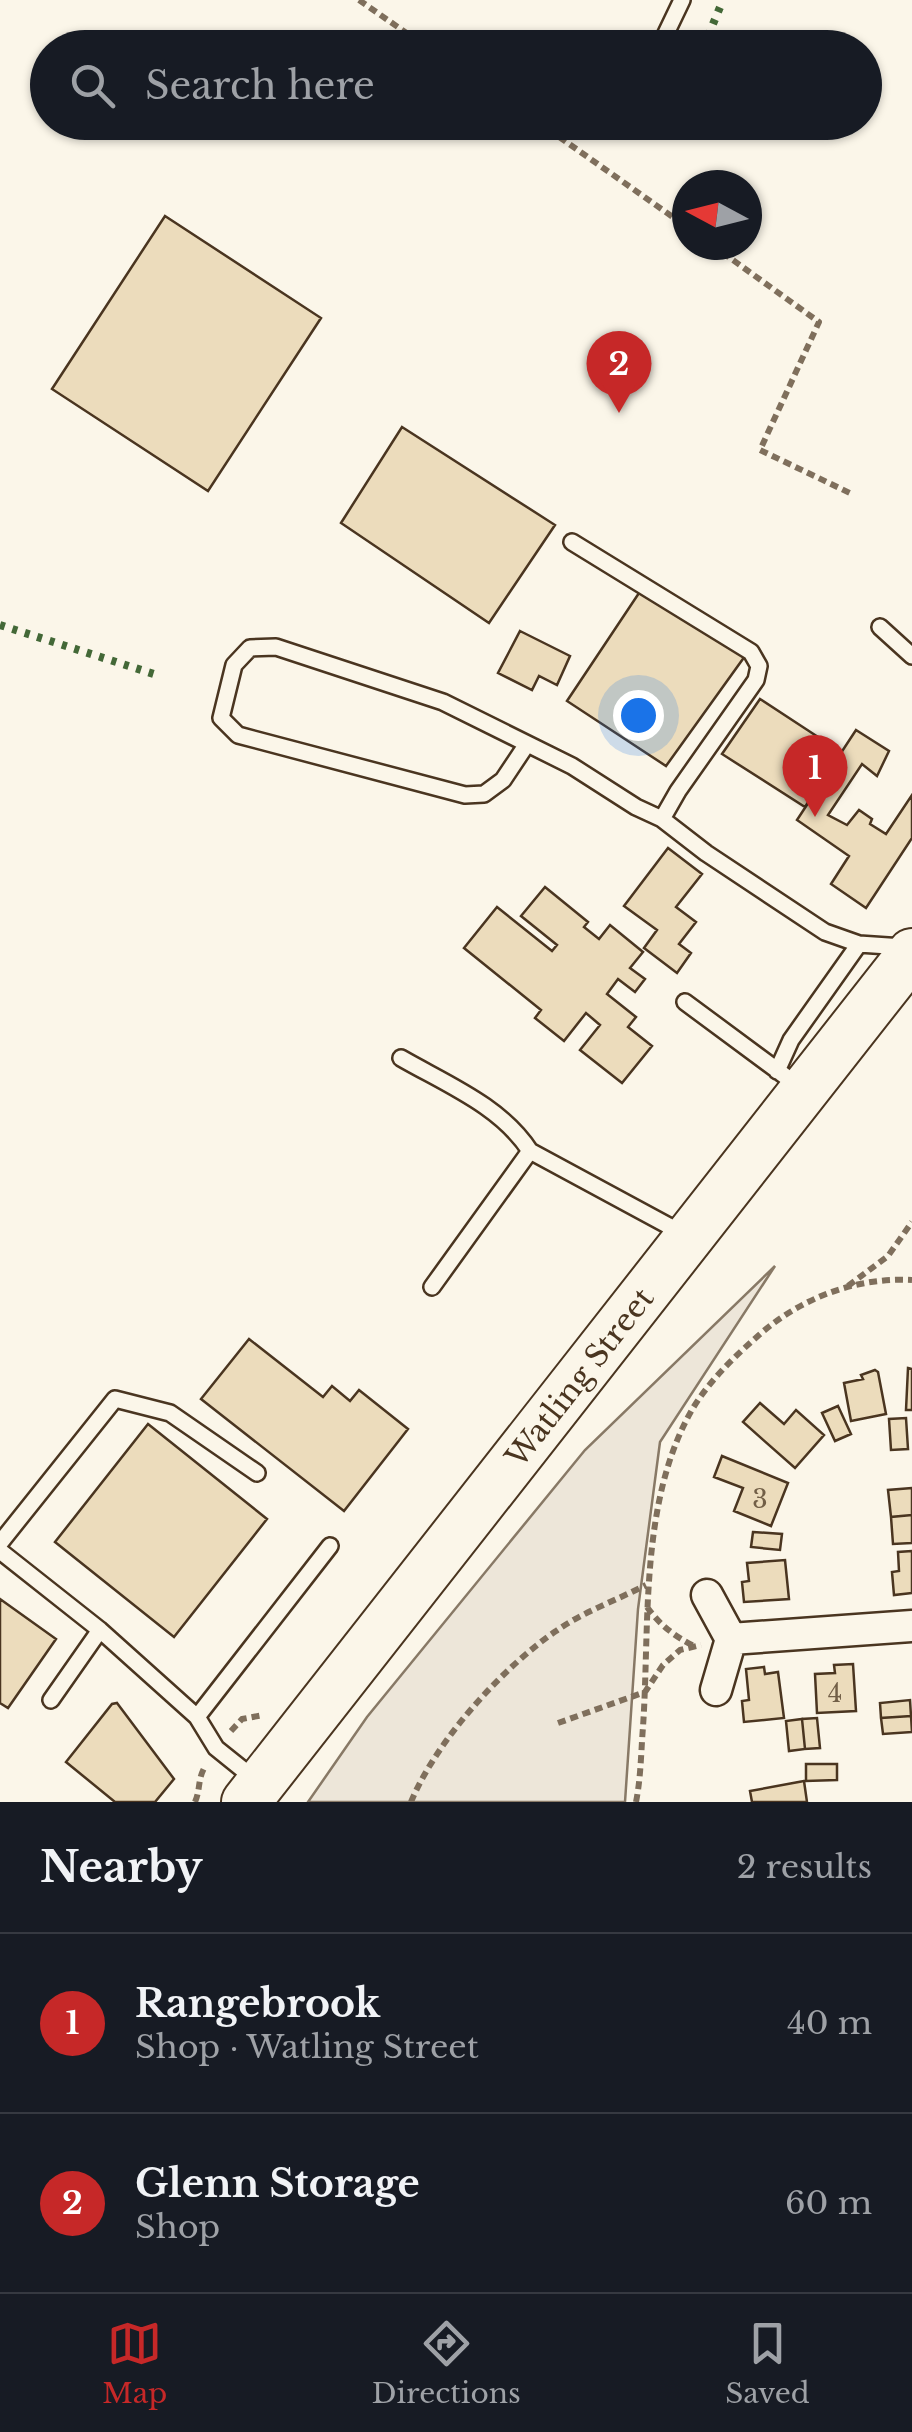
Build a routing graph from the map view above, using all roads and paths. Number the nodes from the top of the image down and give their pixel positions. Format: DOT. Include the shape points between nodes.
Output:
graph roads {
  1 [pos="359,0"];
  2 [pos="682,0"];
  3 [pos="402,30"];
  4 [pos="667,30"];
  5 [pos="563,140"];
  6 [pos="672,217"];
  7 [pos="733,260"];
  8 [pos="854,496"];
  9 [pos="572,542"];
  10 [pos="880,627"];
  11 [pos="912,656"];
  12 [pos="527,744"];
  13 [pos="662,819"];
  14 [pos="859,944"];
  15 [pos="912,950"];
  16 [pos="685,1002"];
  17 [pos="400,1058"];
  18 [pos="791,1081"];
  19 [pos="530,1151"];
  20 [pos="912,1222"];
  21 [pos="688,1239"];
  22 [pos="912,1280"];
  23 [pos="432,1287"];
  24 [pos="848,1287"];
  25 [pos="257,1473"];
  26 [pos="0,1543"];
  27 [pos="330,1546"];
  28 [pos="0,1551"];
  29 [pos="648,1584"];
  30 [pos="707,1595"];
  31 [pos="646,1607"];
  32 [pos="912,1626"];
  33 [pos="100,1630"];
  34 [pos="731,1639"];
  35 [pos="695,1646"];
  36 [pos="716,1690"];
  37 [pos="645,1692"];
  38 [pos="52,1700"];
  39 [pos="197,1717"];
  40 [pos="558,1724"];
  41 [pos="253,1793"];
  42 [pos="411,1802"];
  43 [pos="636,1802"];
  1 -- 3 [label="path"];
  2 -- 4 [label="lane"];
  5 -- 6 [label="path"];
  7 -- 8 [label="path" via="819,322 760,450"];
  9 -- 13 [label="lane" via="750,652 759,666"];
  10 -- 11 [label="lane"];
  12 -- 12 [label="lane" via="443,702 276,646 250,648 234,665 221,718 238,735 465,795 484,794 503,780"];
  12 -- 13 [label="lane"];
  13 -- 14 [label="lane" via="825,932"];
  14 -- 15 [label="lane"];
  14 -- 18 [label="lane" via="791,1040"];
  15 -- 18 [label="highway, Watling Street"];
  16 -- 18 [label="lane"];
  17 -- 19 [label="lane" via="488,1108"];
  18 -- 21 [label="highway, Watling Street"];
  19 -- 21 [label="lane"];
  19 -- 23 [label="lane"];
  20 -- 24 [label="path" via="888,1256"];
  21 -- 41 [label="highway, Watling Street"];
  22 -- 24 [label="path"];
  24 -- 29 [label="path" via="773,1323 694,1406 665,1476"];
  25 -- 26 [label="lane" via="170,1413 115,1399"];
  27 -- 39 [label="lane"];
  28 -- 33 [label="lane"];
  29 -- 31 [label="path"];
  29 -- 42 [label="path" via="557,1630 487,1689 422,1776"];
  30 -- 34 [label="street"];
  31 -- 35 [label="path"];
  31 -- 37 [label="path"];
  32 -- 34 [label="street"];
  33 -- 38 [label="lane"];
  33 -- 39 [label="lane"];
  34 -- 35 [label="path"];
  34 -- 36 [label="street"];
  35 -- 37 [label="path" via="663,1665"];
  37 -- 40 [label="path"];
  37 -- 43 [label="path"];
  39 -- 41 [label="lane"];
}
